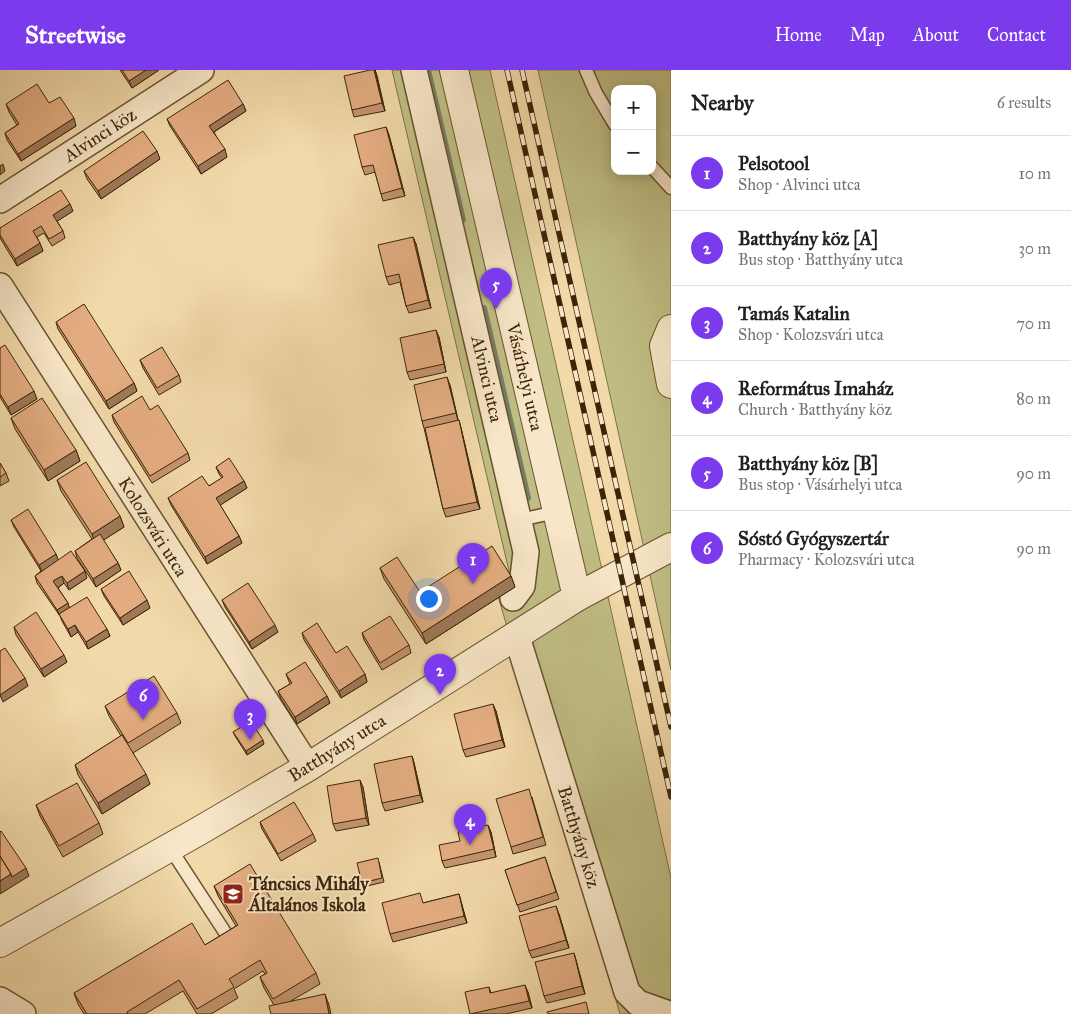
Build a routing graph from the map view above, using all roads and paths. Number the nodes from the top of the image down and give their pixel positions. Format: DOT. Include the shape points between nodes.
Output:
graph roads {
  1 [pos="201,70"];
  2 [pos="414,70"];
  3 [pos="454,70"];
  4 [pos="586,70"];
  5 [pos="611,118"];
  6 [pos="656,171"];
  7 [pos="671,188"];
  8 [pos="0,200"];
  9 [pos="0,286"];
  10 [pos="671,328"];
  11 [pos="671,375"];
  12 [pos="556,512"];
  13 [pos="520,520"];
  14 [pos="671,547"];
  15 [pos="577,597"];
  16 [pos="513,598"];
  17 [pos="517,636"];
  18 [pos="308,767"];
  19 [pos="170,848"];
  20 [pos="228,937"];
  21 [pos="0,943"];
  22 [pos="0,1000"];
  23 [pos="23,1014"];
  24 [pos="669,1014"];
  1 -- 8 [label="street, Alvinci köz"];
  2 -- 13 [label="street, Alvinci utca"];
  3 -- 12 [label="street, Vásárhelyi utca"];
  4 -- 5 [label="lane"];
  6 -- 7 [label="lane"];
  9 -- 18 [label="street, Kolozsvári utca"];
  10 -- 11 [label="street" via="664,346"];
  12 -- 13 [label="lane"];
  12 -- 15 [label="street, Vásárhelyi utca"];
  13 -- 16 [label="street, Alvinci utca" via="526,552 522,586"];
  14 -- 15 [label="street, Batthyány utca"];
  15 -- 17 [label="street, Batthyány utca"];
  17 -- 18 [label="street, Batthyány utca"];
  17 -- 24 [label="street, Batthyány köz" via="627,992 638,1003"];
  18 -- 19 [label="street, Batthyány utca"];
  19 -- 20 [label="lane"];
  19 -- 21 [label="street, Batthyány utca"];
  22 -- 23 [label="street"];
}
